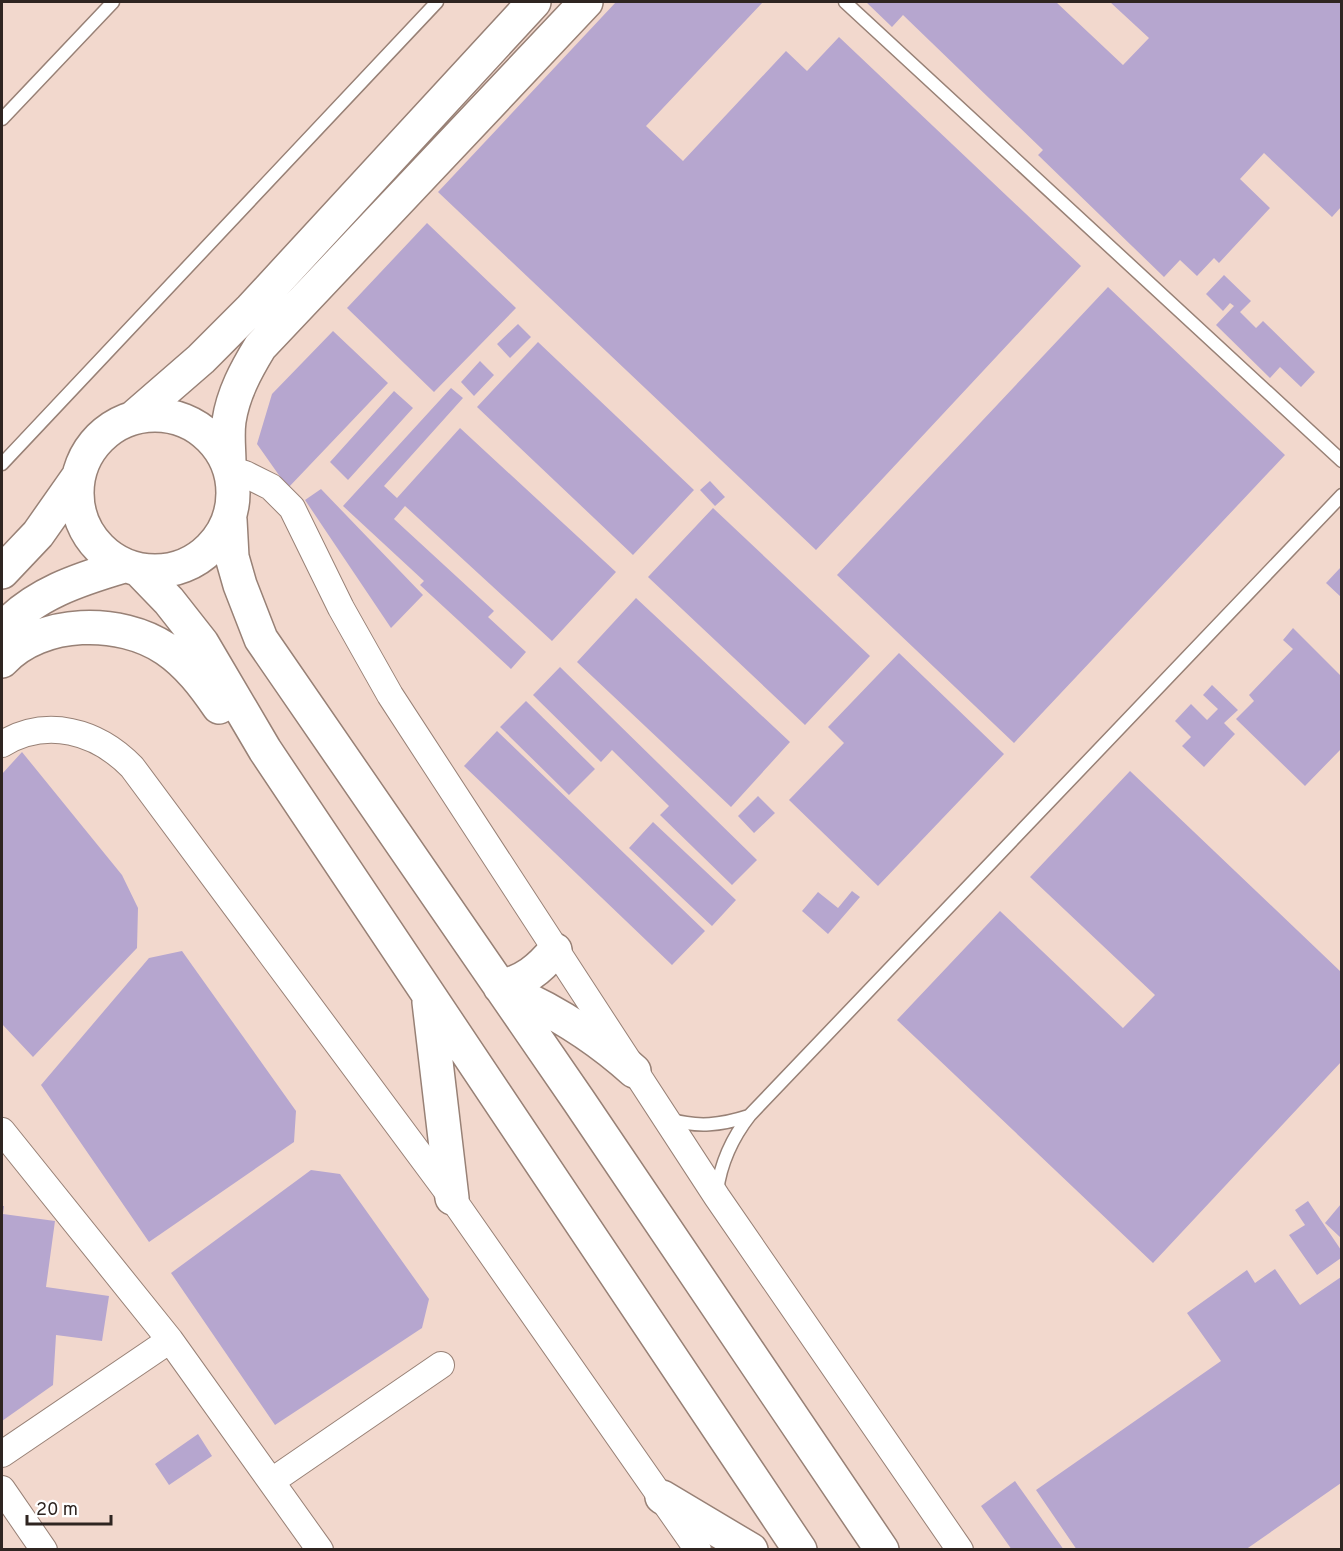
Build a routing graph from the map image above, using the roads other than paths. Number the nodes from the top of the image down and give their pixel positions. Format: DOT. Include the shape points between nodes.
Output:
graph roads {
  1 [pos="113,2"];
  2 [pos="437,2"];
  3 [pos="534,2"];
  4 [pos="586,2"];
  5 [pos="844,2"];
  6 [pos="2,119"];
  7 [pos="133,418"];
  8 [pos="1341,461"];
  9 [pos="2,464"];
  10 [pos="230,467"];
  11 [pos="78,477"];
  12 [pos="1341,495"];
  13 [pos="230,520"];
  14 [pos="132,569"];
  15 [pos="2,572"];
  16 [pos="2,630"];
  17 [pos="2,661"];
  18 [pos="2,744"];
  19 [pos="265,750"];
  20 [pos="555,950"];
  21 [pos="500,987"];
  22 [pos="429,998"];
  23 [pos="634,1071"];
  24 [pos="750,1115"];
  25 [pos="664,1118"];
  26 [pos="2,1131"];
  27 [pos="717,1197"];
  28 [pos="452,1198"];
  29 [pos="170,1340"];
  30 [pos="441,1365"];
  31 [pos="2,1454"];
  32 [pos="272,1481"];
  33 [pos="2,1489"];
  34 [pos="662,1497"];
  35 [pos="44,1550"];
  36 [pos="320,1550"];
  37 [pos="698,1550"];
  38 [pos="751,1550"];
  39 [pos="800,1550"];
  40 [pos="882,1550"];
  41 [pos="960,1550"];
  1 -- 6 [label="lane"];
  2 -- 9 [label="lane"];
  3 -- 7 [label="main road" via="227,334"];
  4 -- 10 [label="main road" via="260,347 235,396 228,423"];
  5 -- 8 [label="lane"];
  7 -- 10 [label="main road" via="156,414 179,418 200,428 217,444"];
  7 -- 11 [label="main road" via="114,426 98,440"];
  10 -- 13 [label="main road" via="234,495"];
  10 -- 20 [label="street" via="271,487 291,508 390,695"];
  11 -- 14 [label="main road" via="77,504 85,530 101,551"];
  11 -- 15 [label="main road" via="38,534"];
  12 -- 24 [label="lane"];
  13 -- 14 [label="main road" via="215,544 194,562 167,572"];
  13 -- 21 [label="main road" via="232,557 261,639"];
  14 -- 16 [label="main road" via="63,587 38,600"];
  14 -- 19 [label="main road" via="169,601 202,643"];
  17 -- 19 [label="main road" via="24,645 65,630 113,628 139,636 185,664 233,726"];
  18 -- 28 [label="street" via="20,735 61,730 104,743 132,767"];
  19 -- 22 [label="main road"];
  20 -- 21 [label="main road" via="531,975"];
  20 -- 23 [label="street"];
  21 -- 23 [label="main road" via="558,1014"];
  21 -- 40 [label="main road"];
  22 -- 28 [label="main road"];
  22 -- 39 [label="main road"];
  23 -- 25 [label="street"];
  24 -- 25 [label="lane" via="707,1126"];
  24 -- 27 [label="lane" via="726,1153"];
  25 -- 27 [label="street"];
  26 -- 29 [label="street"];
  27 -- 41 [label="street"];
  28 -- 34 [label="street"];
  29 -- 31 [label="street"];
  29 -- 32 [label="street"];
  30 -- 32 [label="street"];
  32 -- 36 [label="street"];
  33 -- 35 [label="street"];
  34 -- 37 [label="street"];
  34 -- 38 [label="main road"];
}
